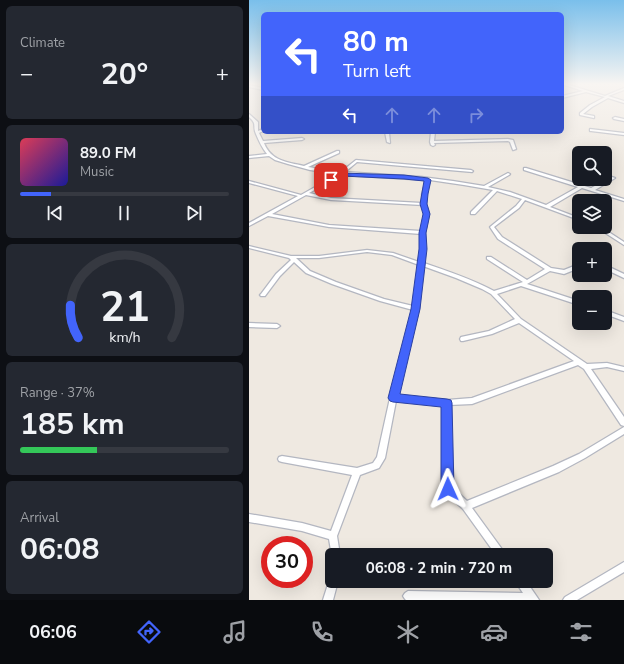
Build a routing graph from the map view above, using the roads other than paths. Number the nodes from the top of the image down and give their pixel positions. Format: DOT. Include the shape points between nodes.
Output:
graph roads {
  1 [pos="584,112"];
  2 [pos="249,115"];
  3 [pos="593,117"];
  4 [pos="615,118"];
  5 [pos="251,119"];
  6 [pos="624,120"];
  7 [pos="591,130"];
  8 [pos="261,131"];
  9 [pos="257,133"];
  10 [pos="387,134"];
  11 [pos="433,134"];
  12 [pos="624,134"];
  13 [pos="302,139"];
  14 [pos="261,142"];
  15 [pos="389,142"];
  16 [pos="514,149"];
  17 [pos="338,152"];
  18 [pos="269,155"];
  19 [pos="249,157"];
  20 [pos="305,168"];
  21 [pos="525,169"];
  22 [pos="471,171"];
  23 [pos="341,174"];
  24 [pos="508,174"];
  25 [pos="613,178"];
  26 [pos="428,180"];
  27 [pos="249,182"];
  28 [pos="485,187"];
  29 [pos="581,187"];
  30 [pos="496,190"];
  31 [pos="591,190"];
  32 [pos="306,194"];
  33 [pos="301,196"];
  34 [pos="524,199"];
  35 [pos="624,200"];
  36 [pos="424,204"];
  37 [pos="548,206"];
  38 [pos="473,213"];
  39 [pos="269,215"];
  40 [pos="572,216"];
  41 [pos="249,225"];
  42 [pos="423,233"];
  43 [pos="609,234"];
  44 [pos="624,244"];
  45 [pos="249,247"];
  46 [pos="489,258"];
  47 [pos="292,259"];
  48 [pos="421,265"];
  49 [pos="549,269"];
  50 [pos="572,269"];
  51 [pos="612,270"];
  52 [pos="624,276"];
  53 [pos="525,283"];
  54 [pos="493,293"];
  55 [pos="263,295"];
  56 [pos="572,300"];
  57 [pos="416,309"];
  58 [pos="612,315"];
  59 [pos="624,319"];
  60 [pos="519,320"];
  61 [pos="249,326"];
  62 [pos="277,326"];
  63 [pos="463,339"];
  64 [pos="579,362"];
  65 [pos="586,367"];
  66 [pos="624,369"];
  67 [pos="393,398"];
  68 [pos="447,403"];
  69 [pos="624,423"];
  70 [pos="624,430"];
  71 [pos="282,460"];
  72 [pos="357,472"];
  73 [pos="466,506"];
  74 [pos="249,518"];
  75 [pos="333,536"];
  76 [pos="335,548"];
  77 [pos="496,548"];
  78 [pos="624,567"];
  79 [pos="331,588"];
  80 [pos="525,588"];
  81 [pos="408,596"];
  82 [pos="533,599"];
  83 [pos="328,600"];
  84 [pos="568,600"];
  1 -- 3 [label="street" via="581,114"];
  2 -- 5 [label="street"];
  4 -- 6 [label="street"];
  5 -- 9 [label="street" via="256,122"];
  7 -- 12 [label="street"];
  8 -- 9 [label="street"];
  9 -- 14 [label="street"];
  10 -- 15 [label="street"];
  11 -- 16 [label="street" via="432,144 509,140 512,141"];
  13 -- 14 [label="street"];
  14 -- 18 [label="street"];
  17 -- 20 [label="street"];
  18 -- 19 [label="street"];
  18 -- 20 [label="street"];
  20 -- 23 [label="street"];
  21 -- 29 [label="street"];
  22 -- 23 [label="street" via="356,161"];
  23 -- 26 [label="street"];
  23 -- 32 [label="street"];
  24 -- 28 [label="street"];
  25 -- 31 [label="street"];
  26 -- 28 [label="street"];
  26 -- 36 [label="street"];
  27 -- 33 [label="street"];
  28 -- 30 [label="street"];
  29 -- 31 [label="street"];
  29 -- 37 [label="street"];
  30 -- 34 [label="street"];
  30 -- 38 [label="street"];
  31 -- 35 [label="street"];
  32 -- 33 [label="street"];
  32 -- 36 [label="street" via="331,199"];
  33 -- 39 [label="street"];
  34 -- 37 [label="street"];
  34 -- 49 [label="street" via="492,228 500,238"];
  36 -- 42 [label="street" via="427,214"];
  37 -- 40 [label="street"];
  39 -- 41 [label="street"];
  39 -- 42 [label="street" via="329,226"];
  42 -- 48 [label="street"];
  43 -- 44 [label="street"];
  45 -- 47 [label="street"];
  46 -- 53 [label="street"];
  47 -- 48 [label="street" via="375,251 393,254"];
  47 -- 55 [label="street"];
  47 -- 57 [label="street" via="308,272 328,281 381,300"];
  48 -- 54 [label="street" via="458,277"];
  48 -- 57 [label="street"];
  49 -- 50 [label="street" via="564,272"];
  49 -- 53 [label="street"];
  51 -- 52 [label="street"];
  53 -- 54 [label="street"];
  53 -- 56 [label="street"];
  54 -- 60 [label="street"];
  57 -- 67 [label="street"];
  58 -- 59 [label="street"];
  60 -- 63 [label="street" via="490,333"];
  60 -- 64 [label="street"];
  61 -- 62 [label="street"];
  64 -- 65 [label="street"];
  64 -- 68 [label="street" via="472,401"];
  65 -- 66 [label="street" via="607,365"];
  65 -- 69 [label="street"];
  67 -- 68 [label="street"];
  67 -- 72 [label="street" via="381,458 376,466"];
  68 -- 73 [label="street" via="448,489"];
  70 -- 73 [label="street" via="556,469"];
  71 -- 72 [label="street"];
  72 -- 75 [label="street"];
  73 -- 77 [label="street"];
  74 -- 75 [label="street" via="302,527"];
  75 -- 76 [label="street"];
  78 -- 84 [label="street"];
  79 -- 83 [label="street"];
  80 -- 82 [label="street"];
  81 -- 82 [label="street"];
}
